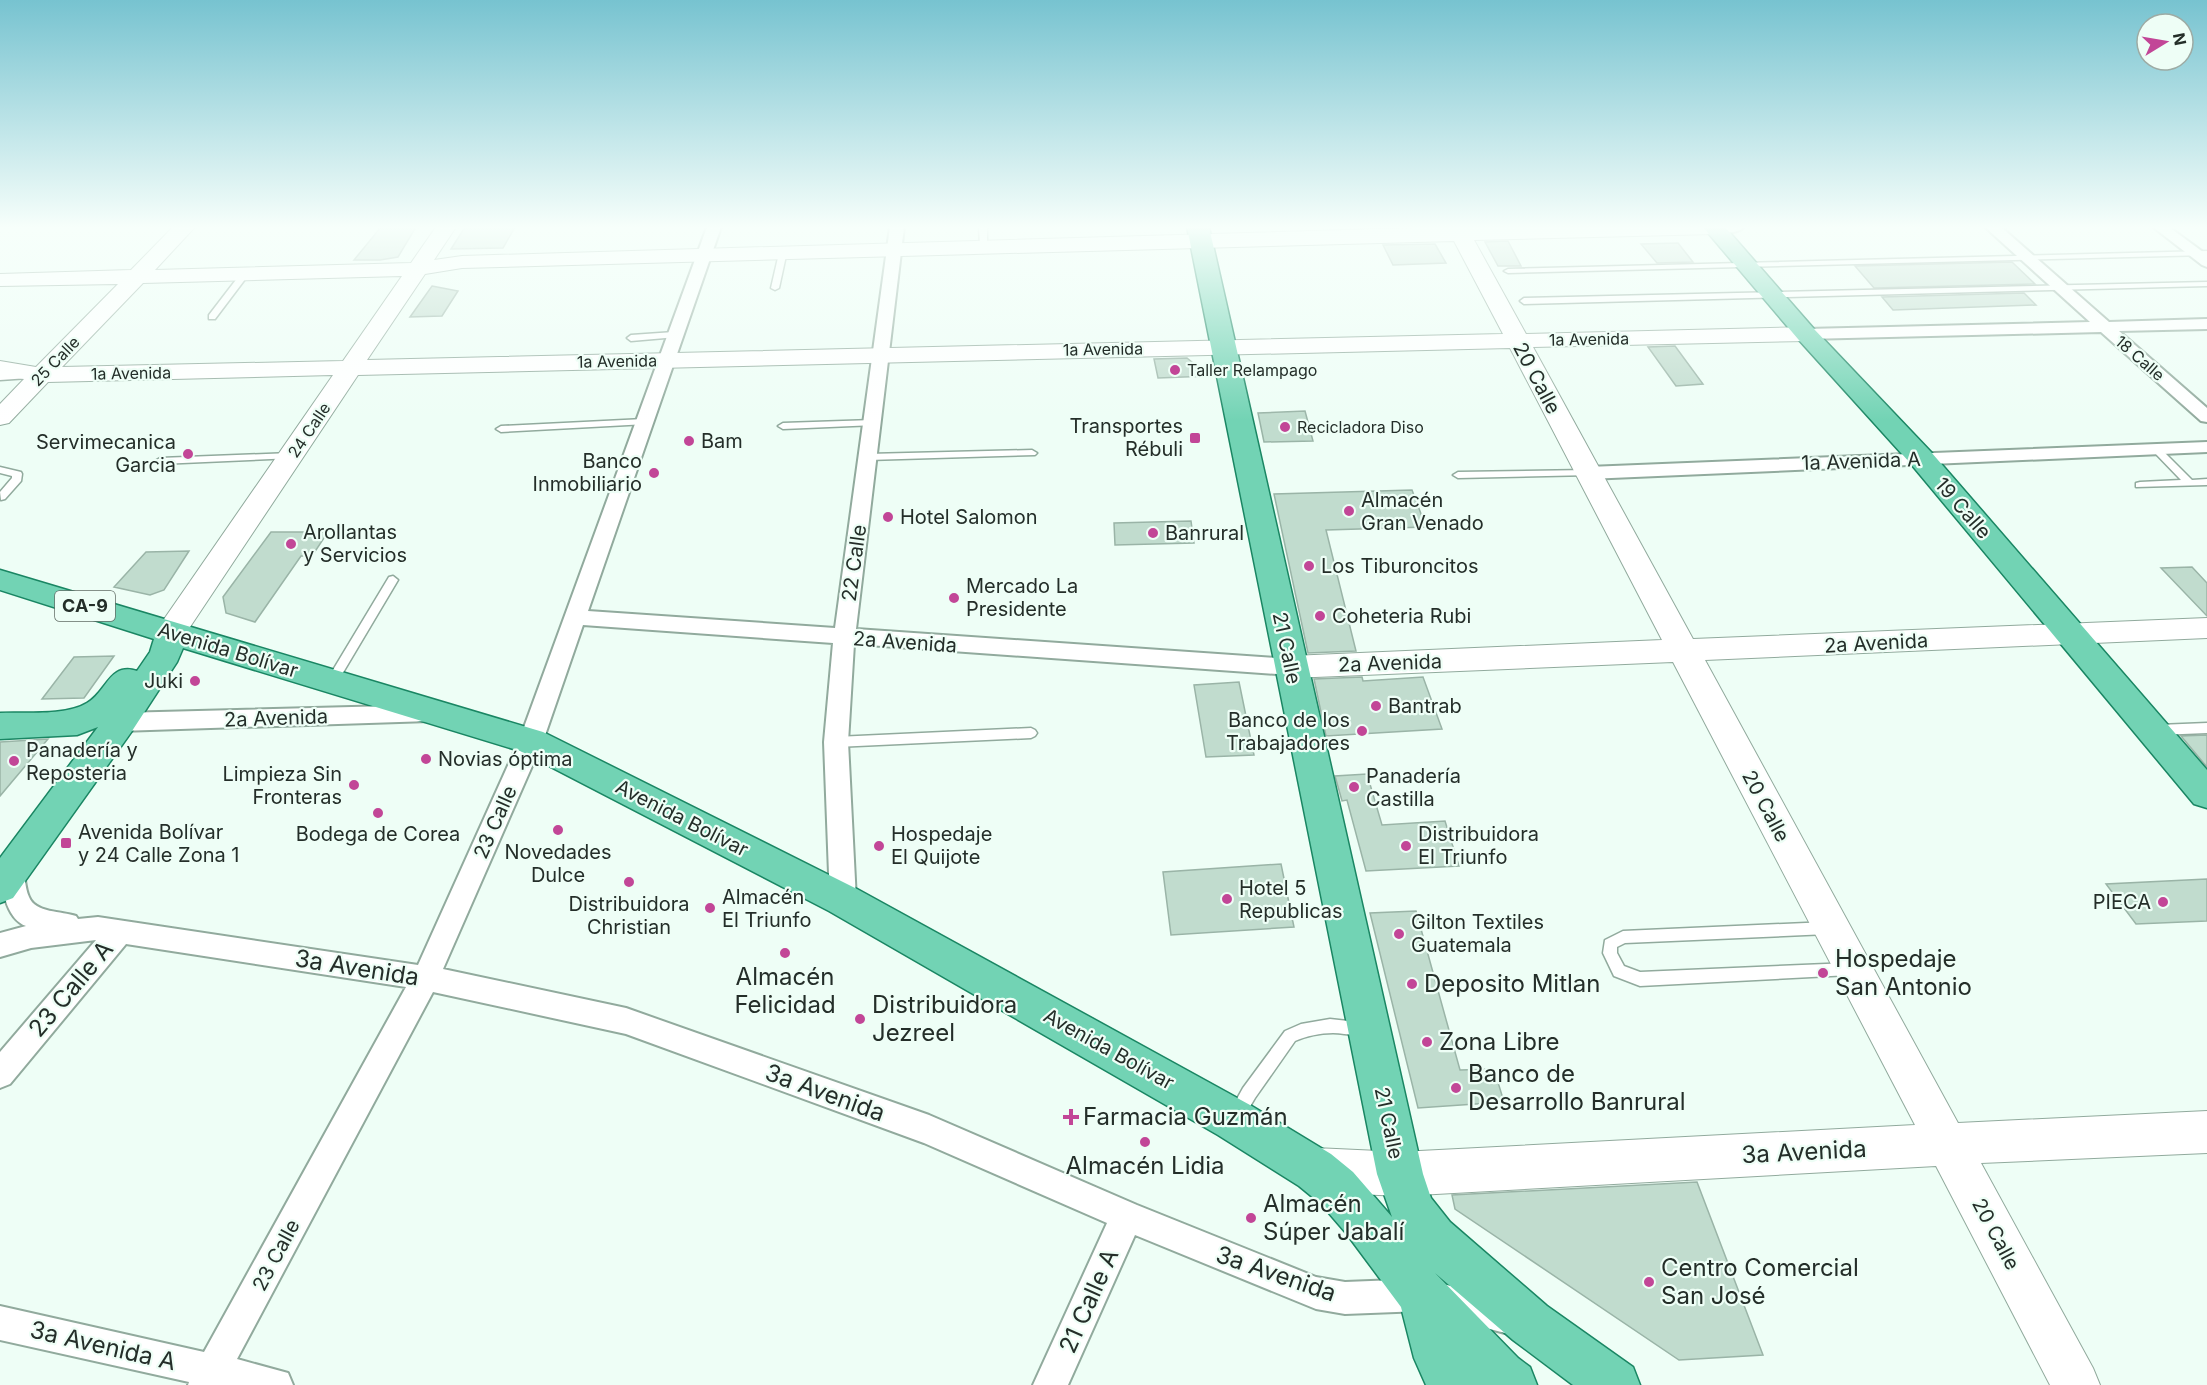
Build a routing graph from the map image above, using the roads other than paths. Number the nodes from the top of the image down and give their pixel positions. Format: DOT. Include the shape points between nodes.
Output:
graph roads {
  1 [pos="123,292"];
  2 [pos="231,292"];
  3 [pos="403,292"];
  4 [pos="690,292"];
  5 [pos="889,292"];
  6 [pos="1211,292"];
  7 [pos="1491,292"];
  8 [pos="1769,292"];
  9 [pos="1893,292"];
  10 [pos="2065,292"];
  11 [pos="1772,295"];
  12 [pos="1524,301"];
  13 [pos="212,316"];
  14 [pos="2207,324"];
  15 [pos="2105,326"];
  16 [pos="1806,334"];
  17 [pos="674,335"];
  18 [pos="631,338"];
  19 [pos="1517,341"];
  20 [pos="1223,346"];
  21 [pos="882,354"];
  22 [pos="666,360"];
  23 [pos="352,367"];
  24 [pos="0,368"];
  25 [pos="42,375"];
  26 [pos="0,377"];
  27 [pos="2207,417"];
  28 [pos="0,418"];
  29 [pos="644,422"];
  30 [pos="873,423"];
  31 [pos="783,426"];
  32 [pos="501,429"];
  33 [pos="2207,447"];
  34 [pos="2156,449"];
  35 [pos="1032,453"];
  36 [pos="291,456"];
  37 [pos="868,457"];
  38 [pos="1921,458"];
  39 [pos="160,461"];
  40 [pos="0,470"];
  41 [pos="1588,473"];
  42 [pos="1458,475"];
  43 [pos="2207,482"];
  44 [pos="2190,483"];
  45 [pos="2140,485"];
  46 [pos="1,496"];
  47 [pos="0,580"];
  48 [pos="393,580"];
  49 [pos="575,617"];
  50 [pos="2207,628"];
  51 [pos="171,632"];
  52 [pos="2072,634"];
  53 [pos="844,638"];
  54 [pos="1683,651"];
  55 [pos="1291,667"];
  56 [pos="332,683"];
  57 [pos="432,713"];
  58 [pos="77,722"];
  59 [pos="120,722"];
  60 [pos="0,726"];
  61 [pos="2207,728"];
  62 [pos="2154,730"];
  63 [pos="1032,733"];
  64 [pos="531,741"];
  65 [pos="836,742"];
  66 [pos="2207,794"];
  67 [pos="4,869"];
  68 [pos="843,900"];
  69 [pos="1832,928"];
  70 [pos="109,930"];
  71 [pos="0,945"];
  72 [pos="1854,969"];
  73 [pos="426,978"];
  74 [pos="1369,1029"];
  75 [pos="0,1074"];
  76 [pos="1234,1119"];
  77 [pos="2207,1132"];
  78 [pos="1948,1144"];
  79 [pos="1315,1170"];
  80 [pos="1400,1174"];
  81 [pos="1127,1216"];
  82 [pos="1422,1295"];
  83 [pos="0,1323"];
  84 [pos="1530,1323"];
  85 [pos="209,1378"];
  86 [pos="276,1385"];
  87 [pos="1050,1385"];
  88 [pos="1453,1385"];
  89 [pos="1512,1385"];
  90 [pos="1615,1385"];
  91 [pos="2076,1385"];
  1 -- 25 [label="street, 25 Calle"];
  2 -- 13 [label="lane"];
  3 -- 23 [label="street, 24 Calle"];
  4 -- 17 [label="street, 23 Calle"];
  5 -- 21 [label="street, 22 Calle"];
  6 -- 20 [label="main road, 21 Calle"];
  7 -- 19 [label="street, 20 Calle"];
  8 -- 11 [label="main road, 19 Calle"];
  9 -- 11 [label="lane"];
  10 -- 15 [label="street, 18 Calle"];
  11 -- 12 [label="lane"];
  11 -- 16 [label="main road, 19 Calle"];
  14 -- 15 [label="street, 1a Avenida"];
  15 -- 16 [label="street, 1a Avenida"];
  15 -- 27 [label="street, 18 Calle"];
  16 -- 19 [label="street, 1a Avenida"];
  16 -- 38 [label="main road, 19 Calle"];
  17 -- 18 [label="lane"];
  17 -- 22 [label="street, 23 Calle"];
  19 -- 20 [label="street, 1a Avenida"];
  19 -- 41 [label="street, 20 Calle"];
  20 -- 21 [label="street, 1a Avenida"];
  20 -- 55 [label="main road, 21 Calle"];
  21 -- 22 [label="street, 1a Avenida"];
  21 -- 30 [label="street, 22 Calle"];
  22 -- 23 [label="street, 1a Avenida" via="605,356"];
  22 -- 29 [label="street, 23 Calle"];
  23 -- 25 [label="street, 1a Avenida"];
  23 -- 36 [label="street, 24 Calle"];
  24 -- 25 [label="street, 1a Avenida"];
  25 -- 26 [label="lane"];
  25 -- 28 [label="street, 25 Calle"];
  29 -- 32 [label="lane"];
  29 -- 49 [label="street, 23 Calle"];
  30 -- 31 [label="lane"];
  30 -- 37 [label="street, 22 Calle"];
  33 -- 34 [label="street, 1a Avenida A"];
  34 -- 38 [label="street, 1a Avenida A"];
  34 -- 44 [label="lane"];
  35 -- 37 [label="lane"];
  36 -- 39 [label="lane"];
  36 -- 51 [label="street, 24 Calle"];
  37 -- 53 [label="street, 22 Calle"];
  38 -- 41 [label="street, 1a Avenida A"];
  38 -- 52 [label="main road, 19 Calle"];
  40 -- 46 [label="lane" via="17,474"];
  41 -- 42 [label="lane"];
  41 -- 54 [label="street, 20 Calle"];
  43 -- 44 [label="lane"];
  44 -- 45 [label="lane"];
  47 -- 51 [label="main road, Avenida Bolívar / CA-9"];
  48 -- 56 [label="lane"];
  49 -- 53 [label="street, 2a Avenida"];
  49 -- 64 [label="street, 23 Calle"];
  50 -- 52 [label="street, 2a Avenida"];
  51 -- 56 [label="main road, Avenida Bolívar"];
  51 -- 58 [label="main road, 24 Calle" via="148,654 107,706"];
  51 -- 59 [label="main road, 24 Calle" via="166,654"];
  52 -- 54 [label="street, 2a Avenida"];
  52 -- 62 [label="main road, 19 Calle"];
  53 -- 55 [label="street, 2a Avenida"];
  53 -- 65 [label="street, 22 Calle"];
  54 -- 55 [label="street, 2a Avenida"];
  54 -- 69 [label="street, 20 Calle"];
  55 -- 74 [label="main road, 21 Calle"];
  56 -- 57 [label="main road, Avenida Bolívar"];
  57 -- 59 [label="street, 2a Avenida"];
  57 -- 64 [label="main road, Avenida Bolívar"];
  58 -- 60 [label="main road"];
  58 -- 67 [label="main road" via="82,734 79,746"];
  59 -- 67 [label="main road, 24 Calle"];
  61 -- 62 [label="lane"];
  62 -- 66 [label="main road, 19 Calle"];
  63 -- 65 [label="lane"];
  64 -- 68 [label="main road, Avenida Bolívar"];
  64 -- 73 [label="street, 23 Calle"];
  65 -- 68 [label="street, 22 Calle"];
  67 -- 70 [label="street, 3a Avenida" via="17,906 26,915"];
  68 -- 76 [label="main road, Avenida Bolívar"];
  69 -- 72 [label="street, 20 Calle"];
  69 -- 72 [label="lane" via="1623,937 1610,944 1610,953 1619,971 1640,979"];
  70 -- 71 [label="street, 3a Avenida" via="31,936"];
  70 -- 73 [label="street, 3a Avenida"];
  70 -- 75 [label="street, 23 Calle A"];
  72 -- 78 [label="street, 20 Calle"];
  73 -- 81 [label="street, 3a Avenida" via="626,1021 929,1130"];
  73 -- 85 [label="street, 23 Calle"];
  74 -- 76 [label="lane" via="1330,1026 1290,1036"];
  74 -- 80 [label="main road, 21 Calle"];
  76 -- 79 [label="main road, Avenida Bolívar"];
  77 -- 78 [label="street, 3a Avenida"];
  78 -- 80 [label="street, 3a Avenida"];
  78 -- 91 [label="street, 20 Calle"];
  79 -- 80 [label="street, Avenida Bolívar"];
  79 -- 82 [label="main road, Avenida Bolívar" via="1362,1217"];
  80 -- 84 [label="main road" via="1413,1211 1433,1239"];
  81 -- 82 [label="street, 3a Avenida" via="1316,1293 1345,1298"];
  81 -- 87 [label="street, 21 Calle A"];
  82 -- 84 [label="street, 3a Avenida"];
  82 -- 88 [label="main road" via="1440,1358"];
  82 -- 89 [label="main road, Avenida Bolívar"];
  83 -- 85 [label="street, 3a Avenida A"];
  84 -- 90 [label="main road"];
  85 -- 86 [label="street, 3a Avenida A"];
}
